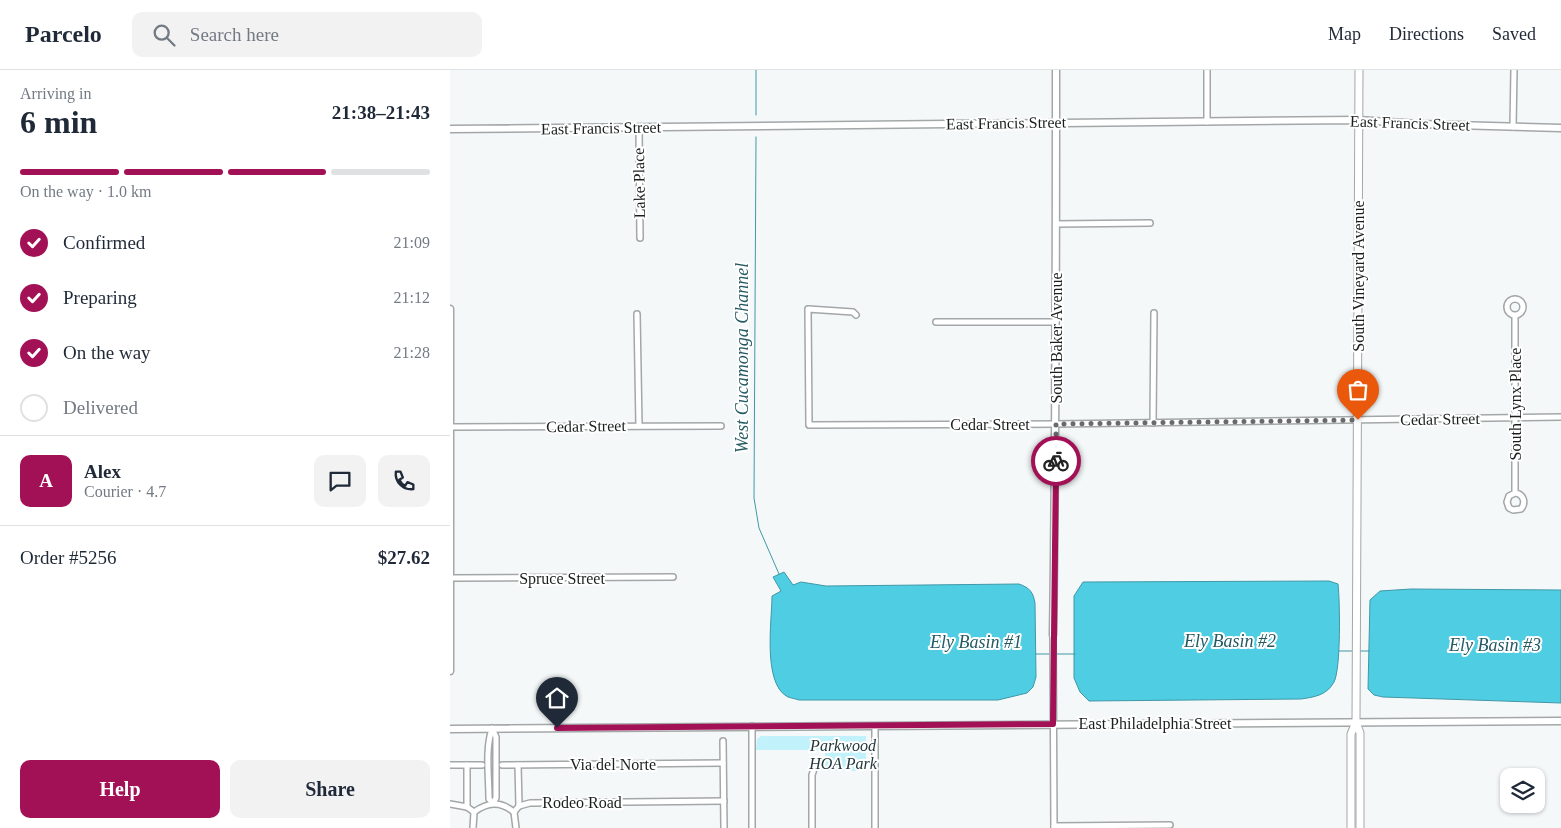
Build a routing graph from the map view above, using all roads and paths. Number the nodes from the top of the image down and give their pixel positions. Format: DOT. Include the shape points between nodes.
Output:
graph roads {
  1 [pos="1056,70"];
  2 [pos="1206,70"];
  3 [pos="1359,70"];
  4 [pos="1514,70"];
  5 [pos="1358,120"];
  6 [pos="1056,122"];
  7 [pos="1206,122"];
  8 [pos="1513,127"];
  9 [pos="639,128"];
  10 [pos="1561,128"];
  11 [pos="450,129"];
  12 [pos="1150,223"];
  13 [pos="1056,224"];
  14 [pos="640,238"];
  15 [pos="450,308"];
  16 [pos="1154,313"];
  17 [pos="637,314"];
  18 [pos="856,315"];
  19 [pos="1515,316"];
  20 [pos="936,322"];
  21 [pos="1056,322"];
  22 [pos="1561,417"];
  23 [pos="1516,418"];
  24 [pos="1358,420"];
  25 [pos="1153,423"];
  26 [pos="1056,424"];
  27 [pos="639,426"];
  28 [pos="721,426"];
  29 [pos="451,427"];
  30 [pos="1515,493"];
  31 [pos="673,577"];
  32 [pos="451,578"];
  33 [pos="1053,635"];
  34 [pos="450,671"];
  35 [pos="1561,721"];
  36 [pos="1356,722"];
  37 [pos="1053,724"];
  38 [pos="752,726"];
  39 [pos="875,726"];
  40 [pos="450,728"];
  41 [pos="492,728"];
  42 [pos="723,741"];
  43 [pos="723,763"];
  44 [pos="816,763"];
  45 [pos="467,765"];
  46 [pos="482,765"];
  47 [pos="502,765"];
  48 [pos="518,765"];
  49 [pos="450,766"];
  50 [pos="724,801"];
  51 [pos="493,803"];
  52 [pos="450,804"];
  53 [pos="519,806"];
  54 [pos="467,807"];
  55 [pos="474,812"];
  56 [pos="514,812"];
  57 [pos="1170,825"];
  58 [pos="1054,827"];
  59 [pos="473,828"];
  60 [pos="516,828"];
  61 [pos="724,828"];
  62 [pos="752,828"];
  63 [pos="812,828"];
  64 [pos="875,828"];
  65 [pos="1351,828"];
  66 [pos="1360,828"];
  1 -- 6 [label="street, South Baker Avenue"];
  2 -- 7 [label="street"];
  3 -- 5 [label="main road, South Vineyard Avenue"];
  4 -- 8 [label="street"];
  5 -- 7 [label="street, East Francis Street"];
  5 -- 8 [label="street, East Francis Street"];
  5 -- 24 [label="main road, South Vineyard Avenue"];
  6 -- 7 [label="street, East Francis Street"];
  6 -- 9 [label="street, East Francis Street"];
  6 -- 13 [label="street, South Baker Avenue"];
  8 -- 10 [label="street, East Francis Street"];
  9 -- 11 [label="street, East Francis Street"];
  9 -- 14 [label="street, Lake Place"];
  12 -- 13 [label="street"];
  13 -- 21 [label="street, South Baker Avenue"];
  15 -- 29 [label="street"];
  16 -- 25 [label="street"];
  17 -- 27 [label="street"];
  18 -- 26 [label="street, Cedar Street" via="853,312 808,309 809,425"];
  19 -- 23 [label="street, South Lynx Place"];
  20 -- 21 [label="street"];
  21 -- 26 [label="street, South Baker Avenue"];
  22 -- 23 [label="street, Cedar Street"];
  23 -- 24 [label="street, Cedar Street"];
  23 -- 30 [label="street, South Lynx Place"];
  24 -- 25 [label="street, Cedar Street"];
  24 -- 36 [label="main road, South Vineyard Avenue"];
  25 -- 26 [label="street, Cedar Street"];
  26 -- 33 [label="street, South Baker Avenue"];
  27 -- 28 [label="street, Cedar Street"];
  27 -- 29 [label="street, Cedar Street"];
  29 -- 32 [label="street"];
  31 -- 32 [label="street, Spruce Street"];
  32 -- 34 [label="street"];
  33 -- 37 [label="street"];
  35 -- 36 [label="street, East Philadelphia Street"];
  36 -- 37 [label="street, East Philadelphia Street"];
  36 -- 65 [label="main road, South Vineyard Avenue" via="1350,734"];
  36 -- 66 [label="main road, South Vineyard Avenue" via="1360,733"];
  37 -- 39 [label="street, East Philadelphia Street"];
  37 -- 58 [label="street"];
  38 -- 39 [label="street, East Philadelphia Street"];
  38 -- 41 [label="street, East Philadelphia Street"];
  38 -- 62 [label="street"];
  39 -- 64 [label="street"];
  40 -- 41 [label="street, East Philadelphia Street"];
  41 -- 51 [label="street" via="489,737 489,799"];
  42 -- 43 [label="street"];
  43 -- 48 [label="street, Via del Norte"];
  43 -- 50 [label="street"];
  44 -- 63 [label="street" via="812,776"];
  45 -- 46 [label="street"];
  45 -- 49 [label="street"];
  45 -- 54 [label="street"];
  47 -- 48 [label="street, Via del Norte"];
  48 -- 53 [label="street"];
  50 -- 53 [label="street, Rodeo Road" via="530,803"];
  50 -- 61 [label="street"];
  51 -- 55 [label="street"];
  51 -- 56 [label="street" via="507,806"];
  52 -- 54 [label="street"];
  53 -- 56 [label="street, Rodeo Road"];
  54 -- 55 [label="street"];
  55 -- 59 [label="street"];
  56 -- 60 [label="street"];
  57 -- 58 [label="street"];
}
